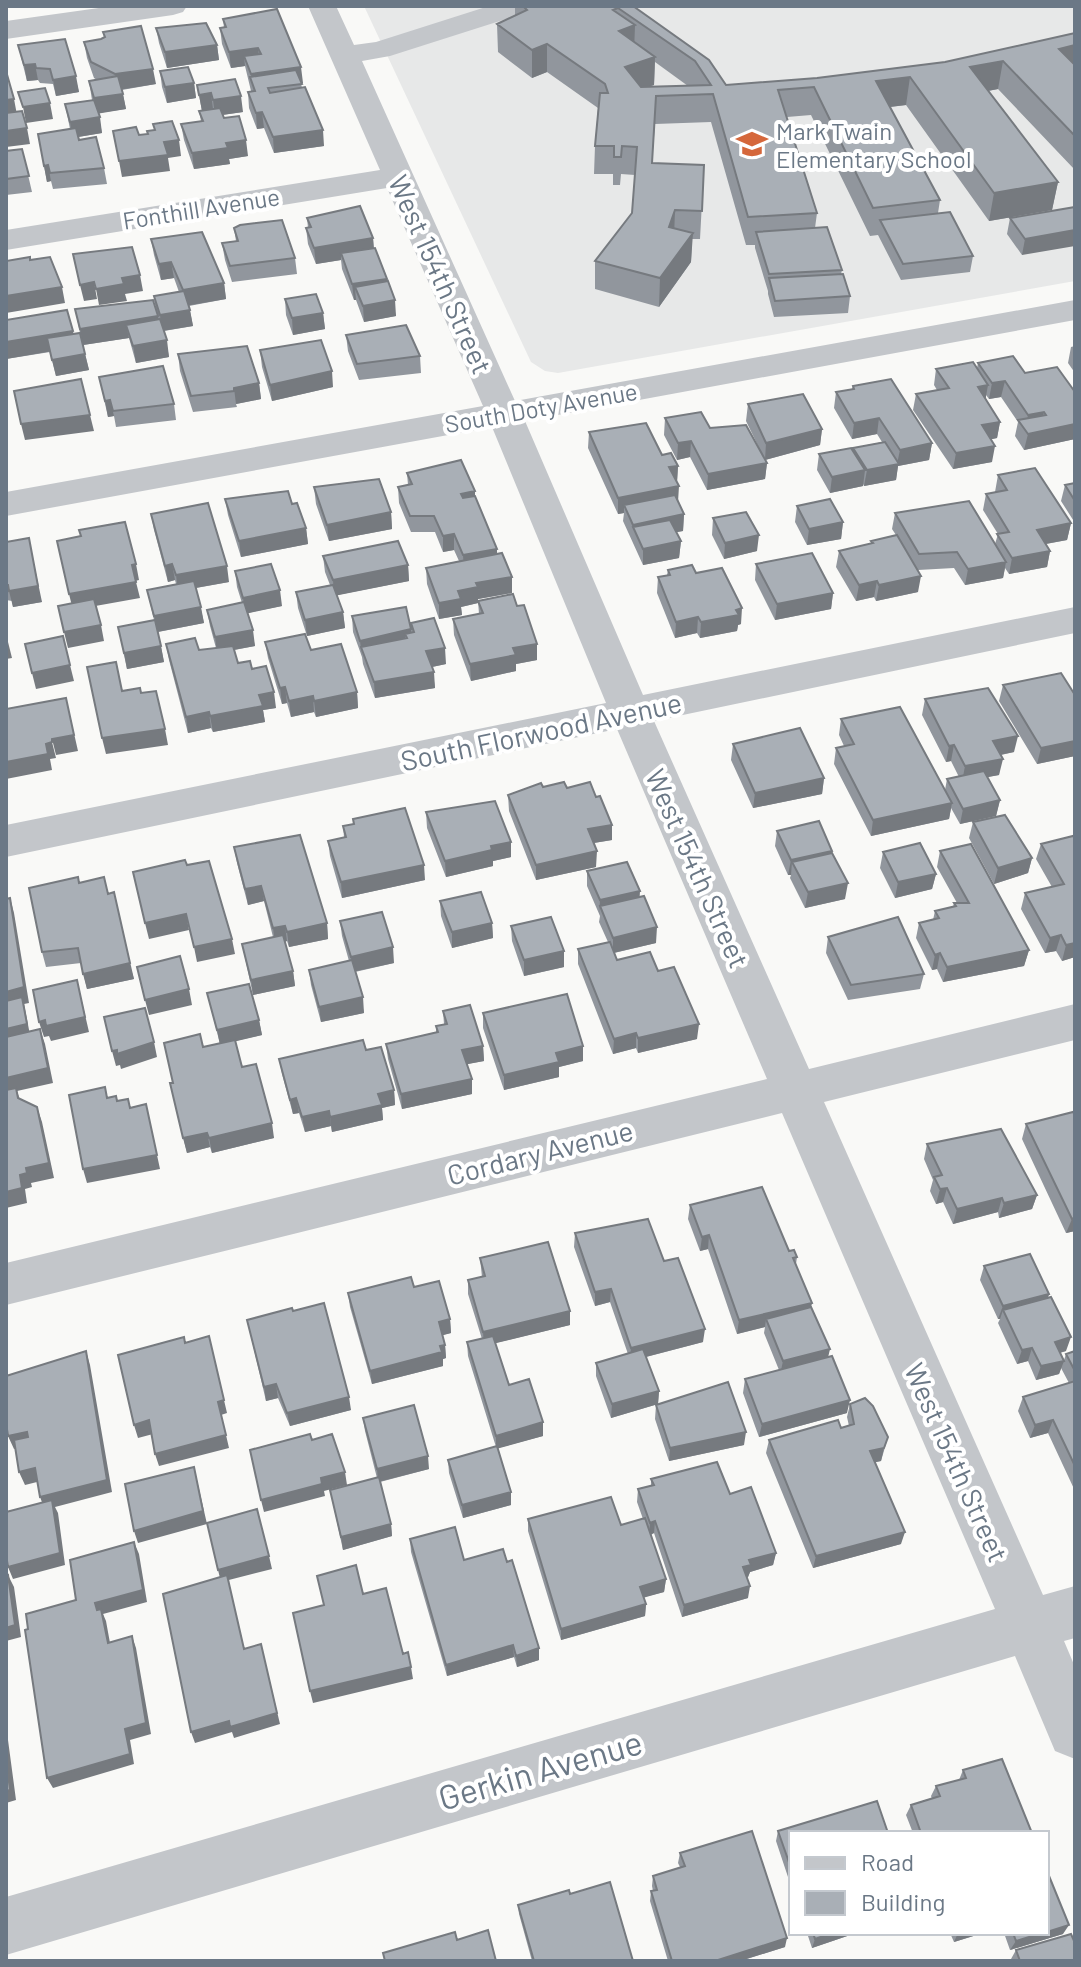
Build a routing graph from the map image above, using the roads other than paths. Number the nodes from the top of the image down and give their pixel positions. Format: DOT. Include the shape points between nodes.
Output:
graph roads {
  1 [pos="173,6"];
  2 [pos="322,6"];
  3 [pos="518,6"];
  4 [pos="6,30"];
  5 [pos="345,55"];
  6 [pos="397,177"];
  7 [pos="6,240"];
  8 [pos="1075,310"];
  9 [pos="504,414"];
  10 [pos="6,504"];
  11 [pos="1075,620"];
  12 [pos="630,712"];
  13 [pos="6,841"];
  14 [pos="1075,1022"];
  15 [pos="794,1089"];
  16 [pos="6,1284"];
  17 [pos="1052,1619"];
  18 [pos="1075,1731"];
  19 [pos="6,1926"];
  1 -- 4 [label="street"];
  2 -- 5 [label="street, West 154th Street"];
  3 -- 5 [label="street" via="380,50"];
  5 -- 6 [label="street, West 154th Street"];
  6 -- 7 [label="street, Fonthill Avenue"];
  6 -- 9 [label="street, West 154th Street"];
  8 -- 9 [label="street, South Doty Avenue"];
  9 -- 10 [label="street, South Doty Avenue"];
  9 -- 12 [label="street, West 154th Street"];
  11 -- 12 [label="street, South Florwood Avenue"];
  12 -- 13 [label="street, South Florwood Avenue"];
  12 -- 15 [label="street, West 154th Street"];
  14 -- 15 [label="street, Cordary Avenue"];
  15 -- 16 [label="street, Cordary Avenue"];
  15 -- 17 [label="street, West 154th Street"];
  17 -- 18 [label="street, West 154th Street"];
  17 -- 19 [label="street, Gerkin Avenue"];
}
